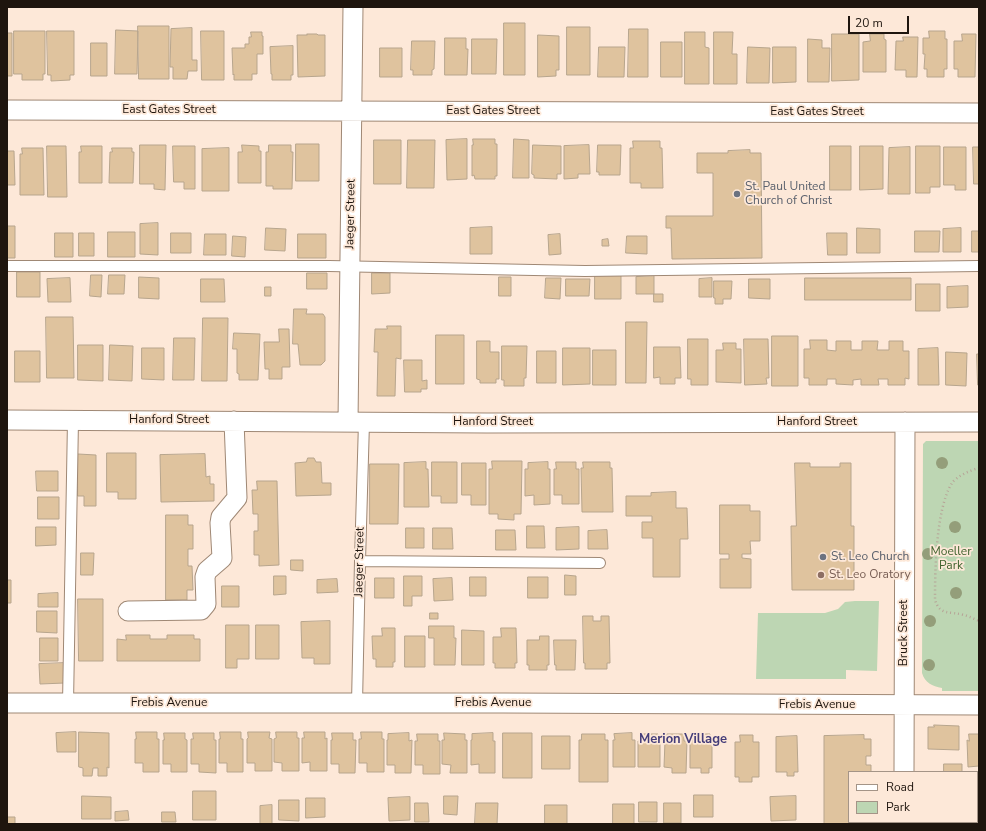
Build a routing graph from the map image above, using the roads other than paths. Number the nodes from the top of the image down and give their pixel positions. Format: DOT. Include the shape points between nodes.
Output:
graph roads {
  1 [pos="353,7"];
  2 [pos="7,110"];
  3 [pos="352,110"];
  4 [pos="979,112"];
  5 [pos="7,266"];
  6 [pos="350,266"];
  7 [pos="979,266"];
  8 [pos="7,420"];
  9 [pos="73,420"];
  10 [pos="234,421"];
  11 [pos="356,422"];
  12 [pos="905,422"];
  13 [pos="979,422"];
  14 [pos="360,561"];
  15 [pos="600,563"];
  16 [pos="128,611"];
  17 [pos="7,703"];
  18 [pos="68,703"];
  19 [pos="357,703"];
  20 [pos="904,705"];
  21 [pos="979,705"];
  22 [pos="904,771"];
  1 -- 3 [label="street, Jaeger Street"];
  2 -- 3 [label="street, East Gates Street"];
  3 -- 4 [label="street, East Gates Street"];
  3 -- 6 [label="street, Jaeger Street"];
  5 -- 6 [label="lane"];
  6 -- 7 [label="lane" via="585,270"];
  6 -- 11 [label="street, Jaeger Street"];
  8 -- 9 [label="street, Hanford Street"];
  9 -- 10 [label="street, Hanford Street"];
  9 -- 18 [label="lane"];
  10 -- 11 [label="street, Hanford Street"];
  10 -- 16 [label="street" via="237,498 221,517 222,558 207,571 206,604 201,610"];
  11 -- 12 [label="street, Hanford Street"];
  11 -- 14 [label="lane, Jaeger Street"];
  12 -- 13 [label="street, Hanford Street"];
  12 -- 20 [label="street, Bruck Street"];
  14 -- 15 [label="lane"];
  14 -- 19 [label="lane, Jaeger Street"];
  17 -- 18 [label="street, Frebis Avenue"];
  18 -- 19 [label="street, Frebis Avenue"];
  19 -- 20 [label="street, Frebis Avenue"];
  20 -- 21 [label="street, Frebis Avenue"];
  20 -- 22 [label="street, Bruck Street"];
}
